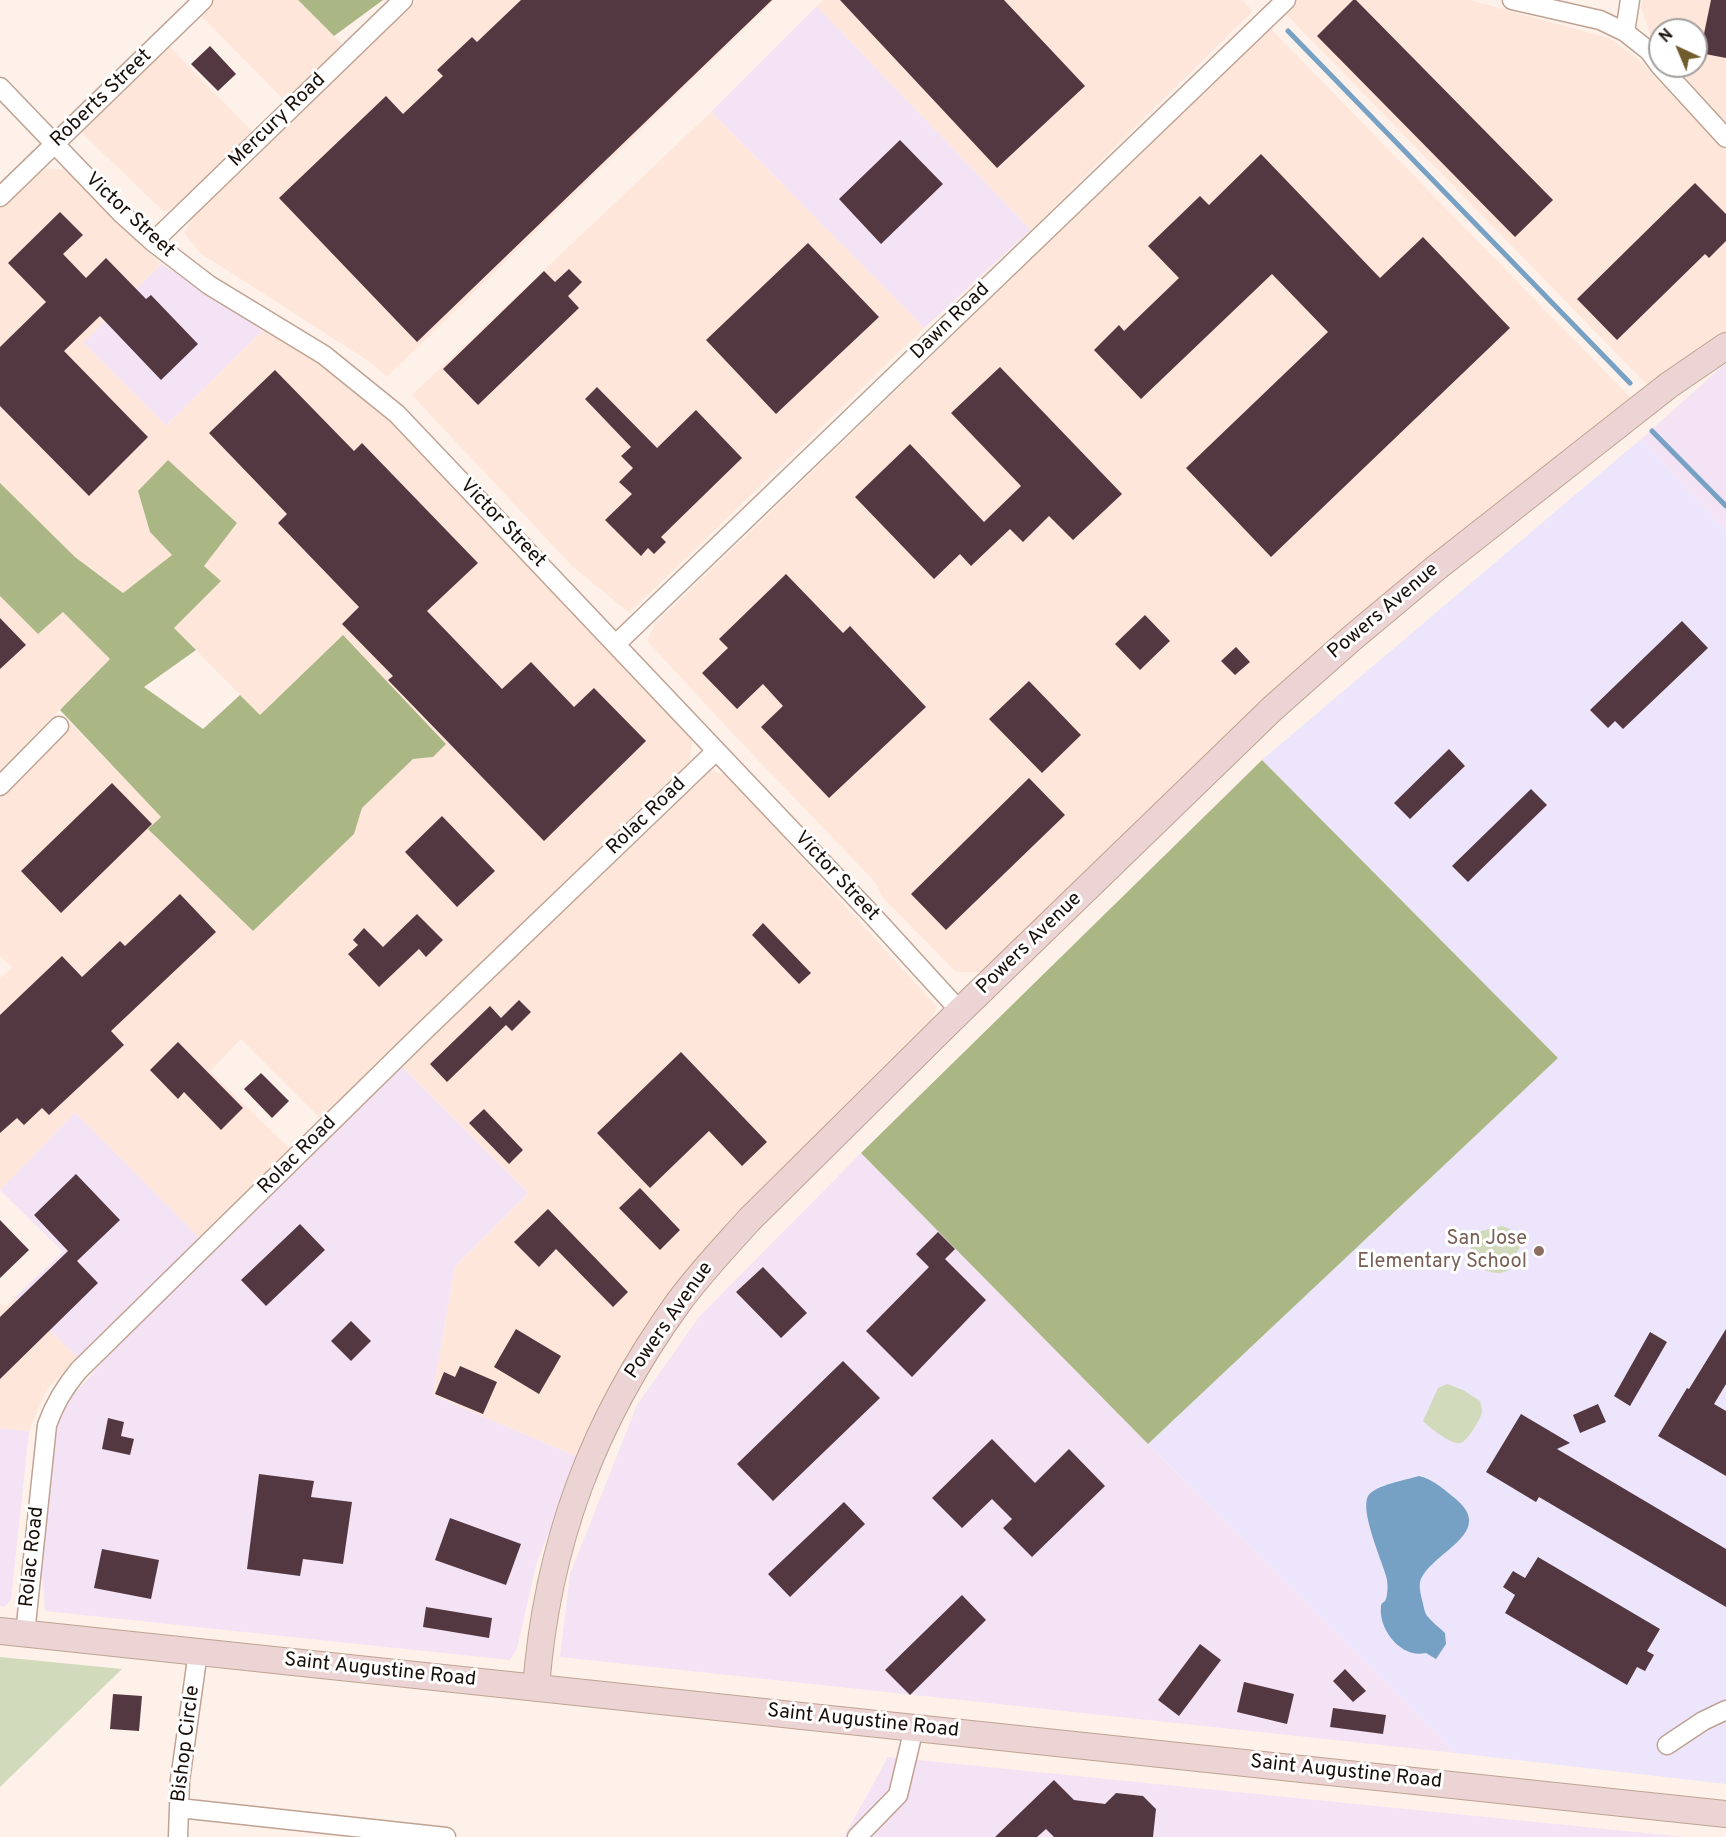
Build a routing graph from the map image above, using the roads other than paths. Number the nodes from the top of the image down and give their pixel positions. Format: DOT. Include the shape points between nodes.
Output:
graph roads {
  1 [pos="203,0"];
  2 [pos="403,0"];
  3 [pos="1286,0"];
  4 [pos="1512,0"];
  5 [pos="1630,0"];
  6 [pos="1625,32"];
  7 [pos="1648,51"];
  8 [pos="1671,78"];
  9 [pos="0,87"];
  10 [pos="1726,138"];
  11 [pos="56,144"];
  12 [pos="0,197"];
  13 [pos="153,242"];
  14 [pos="1726,346"];
  15 [pos="616,644"];
  16 [pos="59,726"];
  17 [pos="716,751"];
  18 [pos="0,786"];
  19 [pos="960,1011"];
  20 [pos="12,1633"];
  21 [pos="198,1652"];
  22 [pos="536,1688"];
  23 [pos="1726,1710"];
  24 [pos="914,1728"];
  25 [pos="1666,1745"];
  26 [pos="179,1808"];
  27 [pos="1726,1814"];
  28 [pos="178,1837"];
  29 [pos="446,1837"];
  30 [pos="857,1837"];
  1 -- 11 [label="street, Roberts Street"];
  2 -- 13 [label="street, Mercury Road"];
  3 -- 15 [label="street, Dawn Road"];
  4 -- 6 [label="street" via="1600,21"];
  5 -- 6 [label="street"];
  6 -- 7 [label="street"];
  8 -- 10 [label="street"];
  9 -- 11 [label="street, Victor Street"];
  11 -- 12 [label="street, Roberts Street"];
  11 -- 13 [label="street, Victor Street"];
  13 -- 15 [label="street, Victor Street" via="209,285 324,355 378,397"];
  14 -- 19 [label="street, Powers Avenue" via="1669,385 1351,639 1273,708"];
  15 -- 17 [label="street, Victor Street"];
  16 -- 18 [label="street"];
  17 -- 19 [label="street, Victor Street"];
  17 -- 20 [label="street, Rolac Road" via="421,1034 62,1390 47,1425"];
  19 -- 22 [label="street, Powers Avenue" via="717,1255 679,1301 621,1391 584,1470 556,1554 545,1607"];
  20 -- 21 [label="street, Saint Augustine Road"];
  21 -- 22 [label="street, Saint Augustine Road"];
  21 -- 26 [label="street, Bishop Circle"];
  22 -- 24 [label="street, Saint Augustine Road"];
  23 -- 25 [label="street"];
  24 -- 27 [label="street, Saint Augustine Road"];
  24 -- 30 [label="street" via="898,1795"];
  26 -- 28 [label="street, Bishop Circle"];
  26 -- 29 [label="street"];
}
